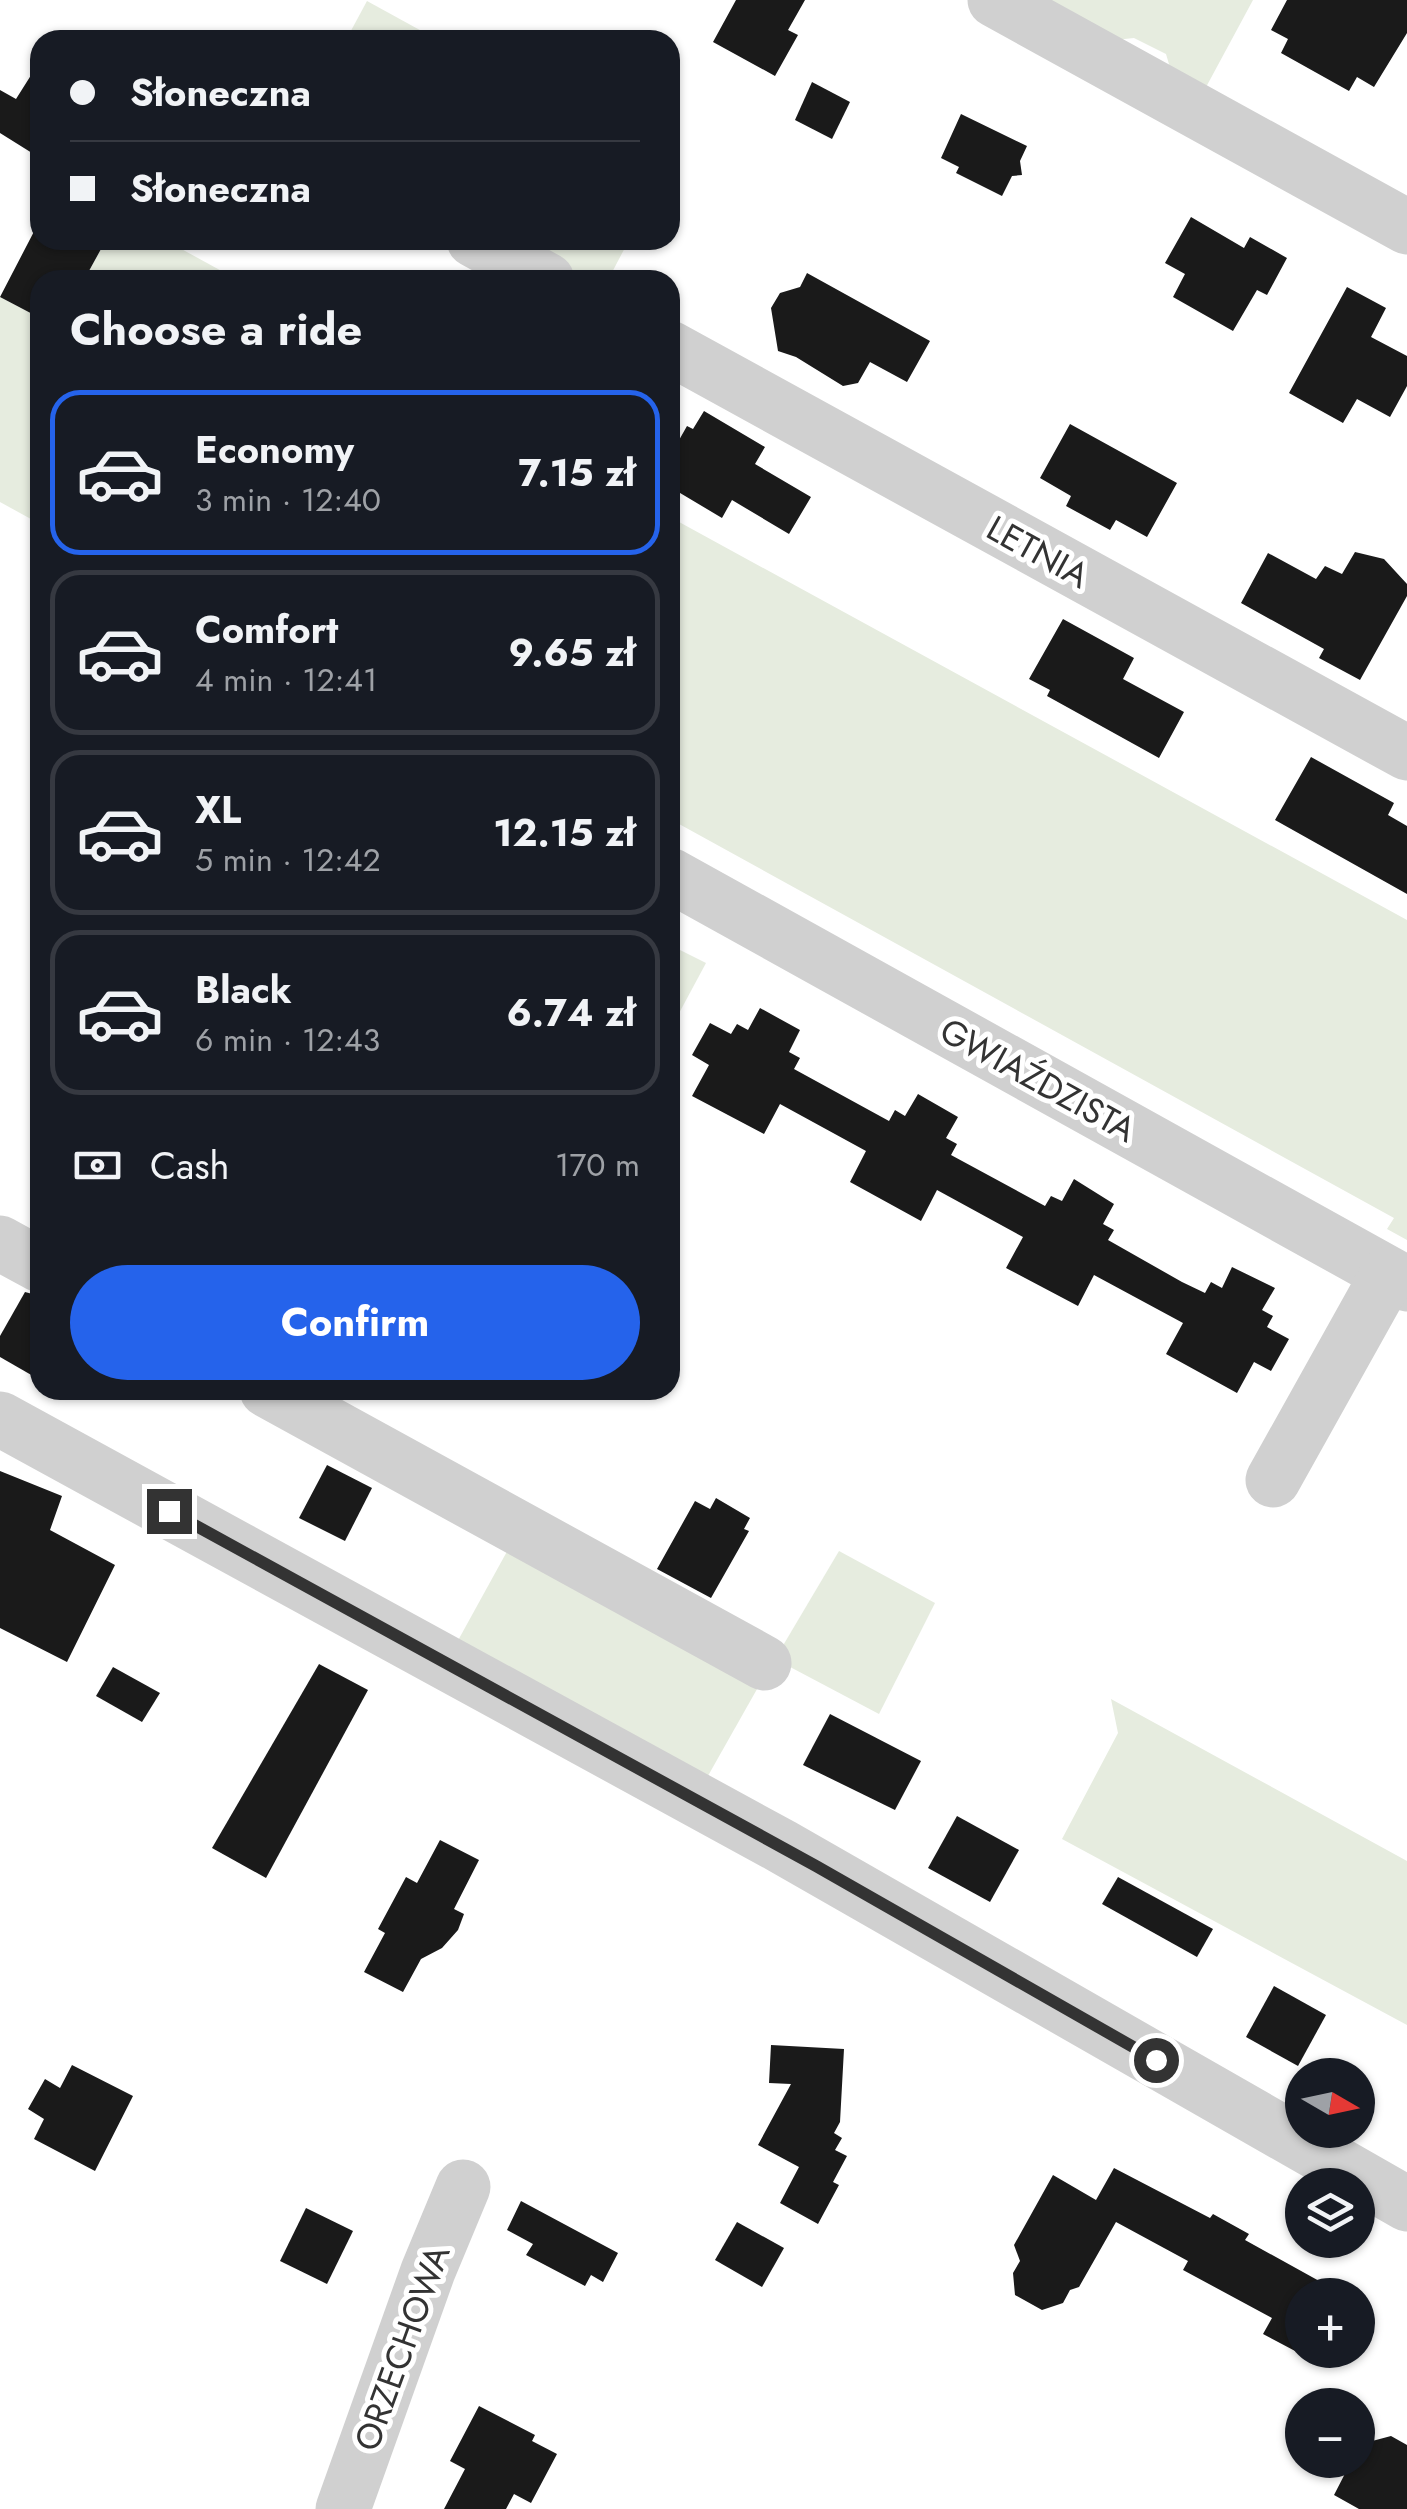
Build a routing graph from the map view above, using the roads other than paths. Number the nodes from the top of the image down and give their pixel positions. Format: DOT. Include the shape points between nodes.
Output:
graph roads {
  1 [pos="995,0"];
  2 [pos="1407,228"];
  3 [pos="492,250"];
  4 [pos="528,270"];
  5 [pos="680,353"];
  6 [pos="1407,753"];
  7 [pos="680,881"];
  8 [pos="0,1243"];
  9 [pos="30,1260"];
  10 [pos="1397,1279"];
  11 [pos="285,1400"];
  12 [pos="0,1419"];
  13 [pos="1273,1480"];
  14 [pos="764,1663"];
  15 [pos="463,2187"];
  16 [pos="1407,2204"];
  17 [pos="343,2509"];
  1 -- 2 [label="street"];
  3 -- 4 [label="street"];
  5 -- 6 [label="street, LETNIA"];
  7 -- 10 [label="street, GWIAŹDZISTA"];
  8 -- 9 [label="street"];
  10 -- 13 [label="street"];
  11 -- 14 [label="street"];
  12 -- 16 [label="street" via="800,1857"];
  15 -- 17 [label="street, ORZECHOWA"];
}
